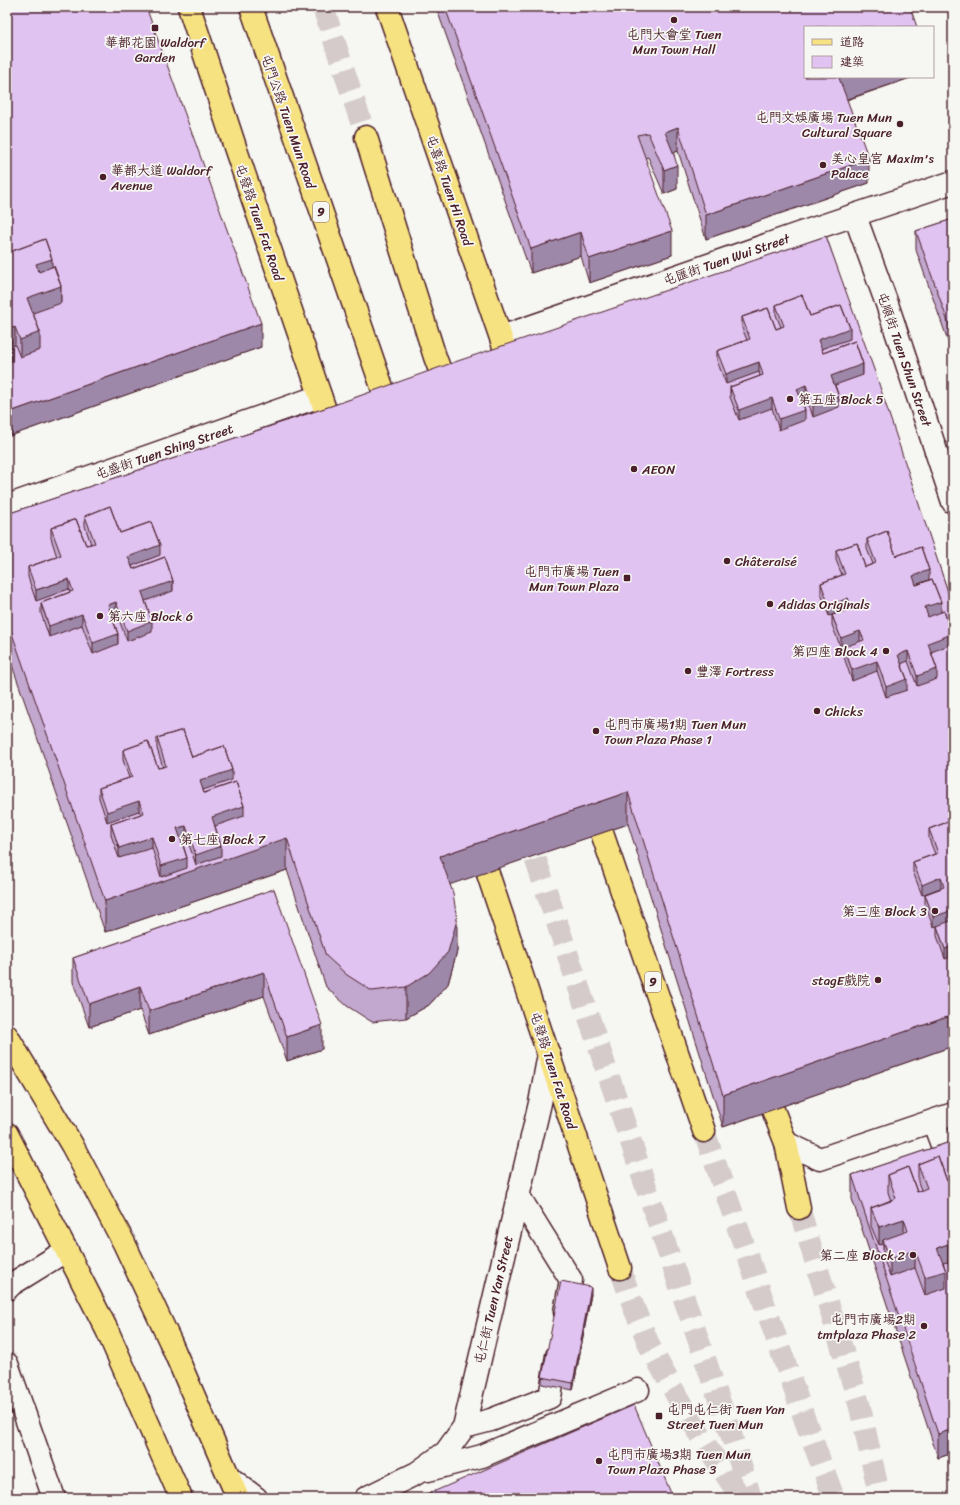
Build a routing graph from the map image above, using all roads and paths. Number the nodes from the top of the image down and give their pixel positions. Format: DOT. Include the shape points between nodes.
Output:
graph roads {
  1 [pos="189,7"];
  2 [pos="250,7"];
  3 [pos="387,7"];
  4 [pos="366,137"];
  5 [pos="953,182"];
  6 [pos="855,216"];
  7 [pos="501,337"];
  8 [pos="513,374"];
  9 [pos="449,395"];
  10 [pos="320,396"];
  11 [pos="392,416"];
  12 [pos="334,436"];
  13 [pos="953,502"];
  14 [pos="7,506"];
  15 [pos="602,833"];
  16 [pos="487,871"];
  17 [pos="7,1036"];
  18 [pos="549,1054"];
  19 [pos="773,1110"];
  20 [pos="943,1117"];
  21 [pos="704,1131"];
  22 [pos="7,1134"];
  23 [pos="786,1143"];
  24 [pos="950,1166"];
  25 [pos="518,1195"];
  26 [pos="799,1208"];
  27 [pos="67,1250"];
  28 [pos="620,1268"];
  29 [pos="7,1289"];
  30 [pos="7,1364"];
  31 [pos="638,1390"];
  32 [pos="464,1426"];
  33 [pos="417,1473"];
  34 [pos="230,1478"];
  35 [pos="54,1498"];
  36 [pos="181,1498"];
  37 [pos="238,1498"];
  38 [pos="256,1498"];
  39 [pos="366,1498"];
  1 -- 10 [label="main road, 屯發路 Tuen Fat Road"];
  2 -- 11 [label="main road, 屯門公路 Tuen Mun Road / 9"];
  3 -- 7 [label="main road, 屯喜路 Tuen Hi Road"];
  4 -- 9 [label="main road"];
  5 -- 6 [label="street, 屯匯街 Tuen Wui Street"];
  6 -- 7 [label="street, 屯匯街 Tuen Wui Street"];
  6 -- 13 [label="street, 屯順街 Tuen Shun Street"];
  7 -- 8 [label="main road, 屯喜路 Tuen Hi Road"];
  10 -- 12 [label="main road, 屯發路 Tuen Fat Road"];
  10 -- 14 [label="street, 屯盛街 Tuen Shing Street"];
  15 -- 21 [label="main road, 9"];
  16 -- 18 [label="main road, 屯發路 Tuen Fat Road"];
  17 -- 34 [label="main road" via="72,1144 124,1242"];
  18 -- 25 [label="street, 屯仁街 Tuen Yan Street"];
  18 -- 28 [label="main road, 屯發路 Tuen Fat Road"];
  19 -- 23 [label="main road"];
  20 -- 23 [label="street" via="820,1158"];
  20 -- 24 [label="street"];
  22 -- 27 [label="main road"];
  23 -- 26 [label="main road"];
  25 -- 32 [label="street, 屯仁街 Tuen Yan Street"];
  25 -- 32 [label="street" via="571,1280 550,1397 491,1420"];
  27 -- 29 [label="street"];
  27 -- 36 [label="main road" via="107,1330"];
  30 -- 35 [label="street"];
  31 -- 33 [label="street" via="482,1456"];
  32 -- 33 [label="street, 屯仁街 Tuen Yan Street" via="446,1452"];
  33 -- 39 [label="street, 屯仁街 Tuen Yan Street"];
  34 -- 37 [label="main road"];
  34 -- 38 [label="street"];
}
